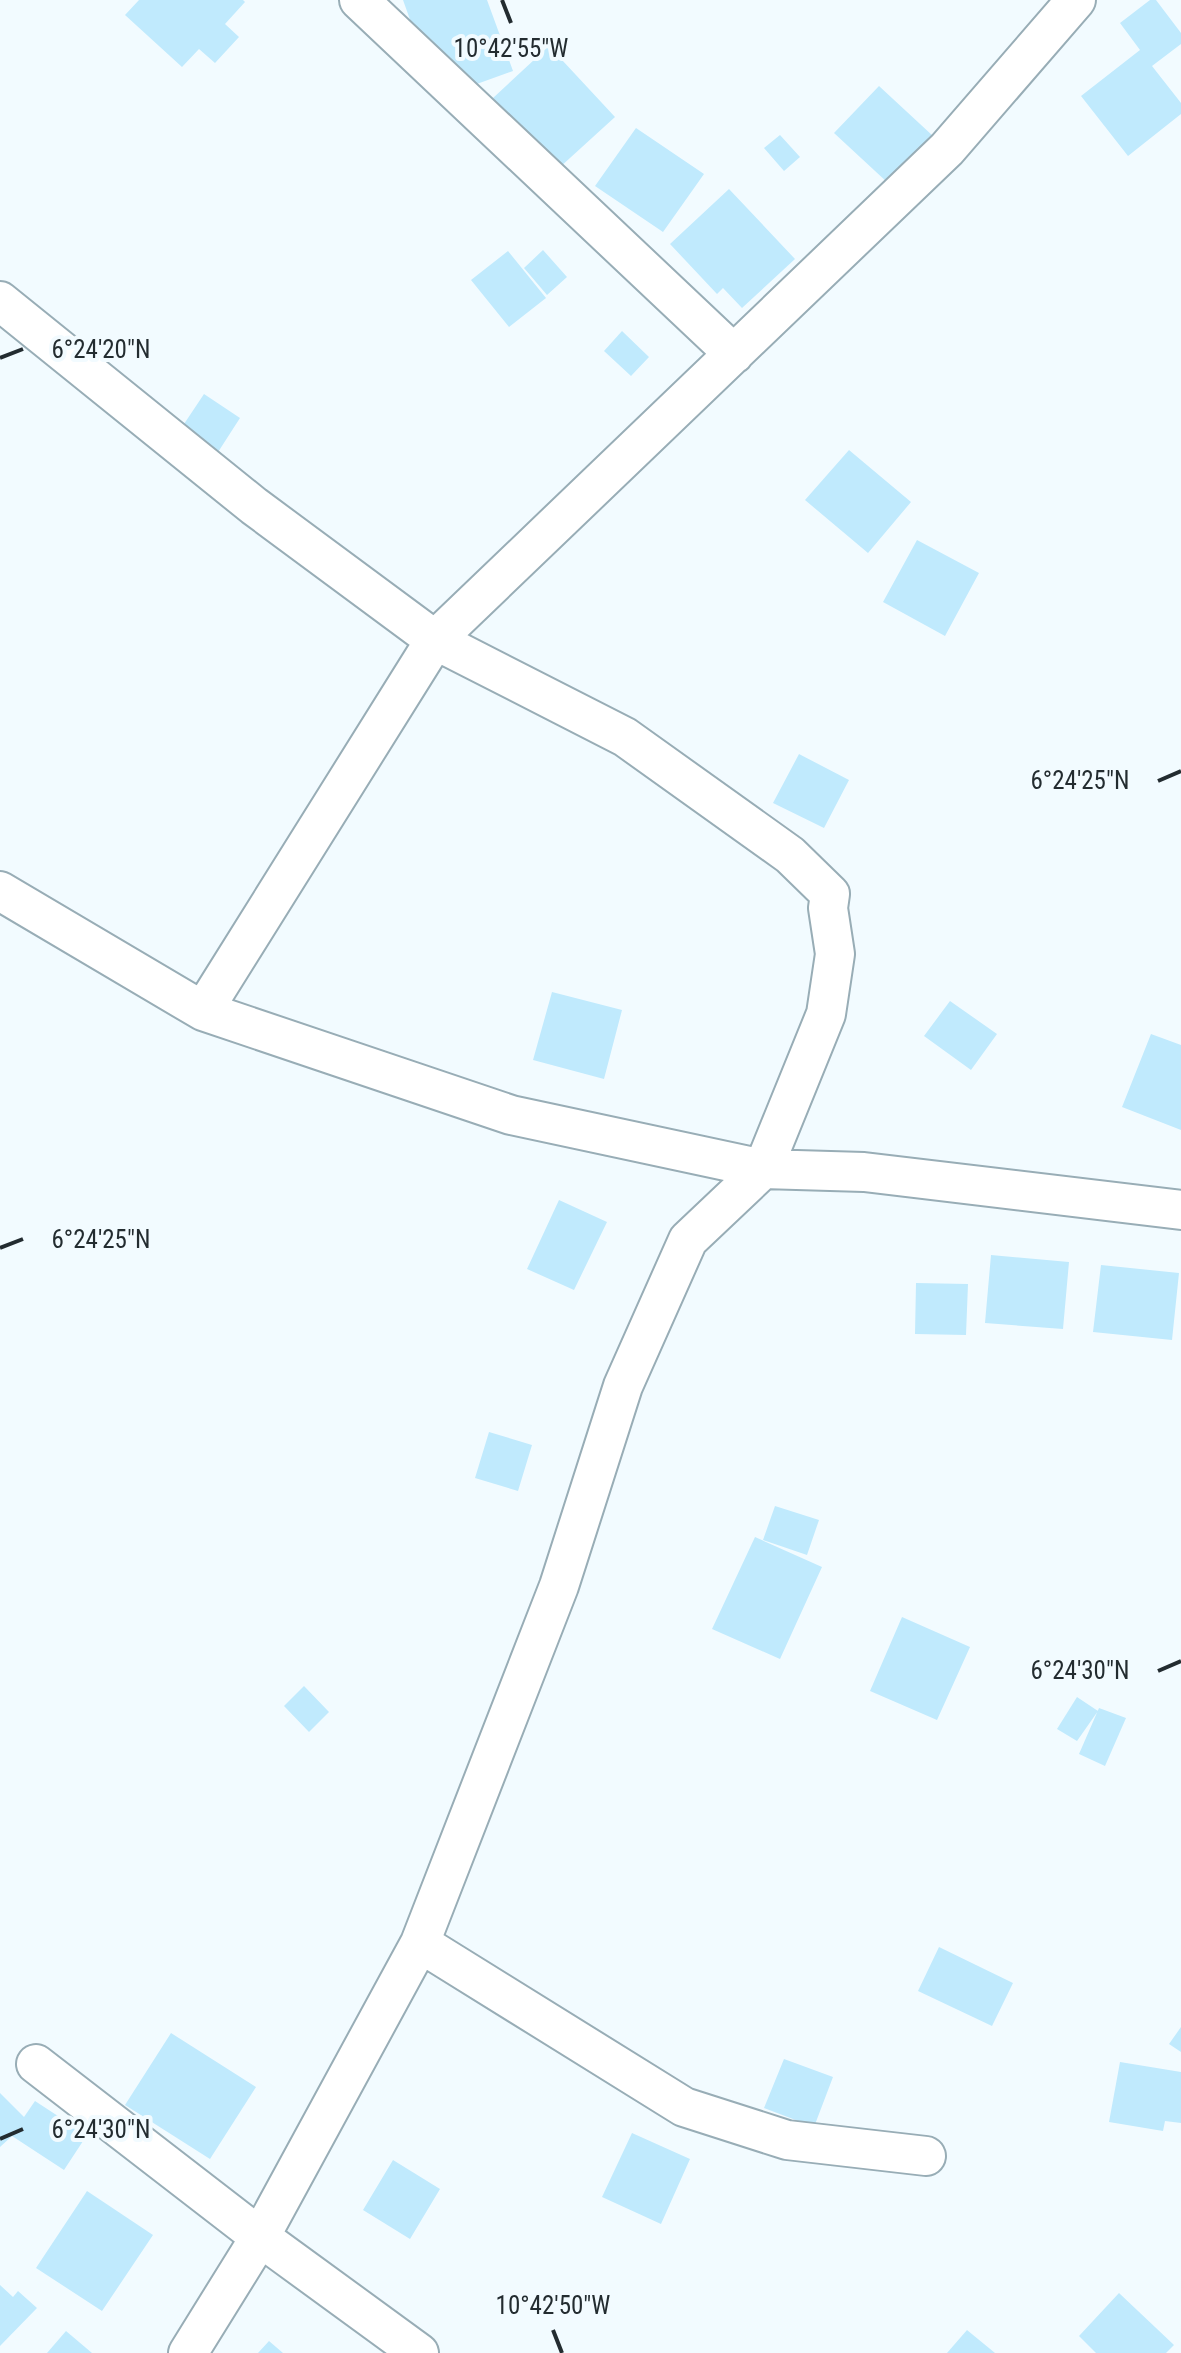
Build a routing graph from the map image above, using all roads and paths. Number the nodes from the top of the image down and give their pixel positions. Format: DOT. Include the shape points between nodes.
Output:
graph roads {
  1 [pos="359,0"];
  2 [pos="1076,0"];
  3 [pos="0,302"];
  4 [pos="734,354"];
  5 [pos="435,640"];
  6 [pos="0,891"];
  7 [pos="203,1011"];
  8 [pos="763,1170"];
  9 [pos="1181,1210"];
  10 [pos="420,1944"];
  11 [pos="36,2064"];
  12 [pos="926,2156"];
  13 [pos="260,2237"];
  14 [pos="188,2353"];
  15 [pos="419,2353"];
  1 -- 4 [label="street"];
  2 -- 4 [label="street" via="946,148"];
  3 -- 5 [label="street" via="254,506"];
  4 -- 5 [label="street"];
  5 -- 7 [label="street"];
  5 -- 8 [label="street" via="625,737 790,855 830,894 835,954 826,1014"];
  6 -- 7 [label="street"];
  7 -- 8 [label="street" via="511,1115"];
  8 -- 9 [label="street" via="864,1172"];
  8 -- 10 [label="street" via="688,1240 624,1386 559,1586"];
  10 -- 12 [label="street" via="684,2107 787,2140"];
  10 -- 13 [label="street"];
  11 -- 13 [label="street"];
  13 -- 14 [label="street"];
  13 -- 15 [label="street"];
}
